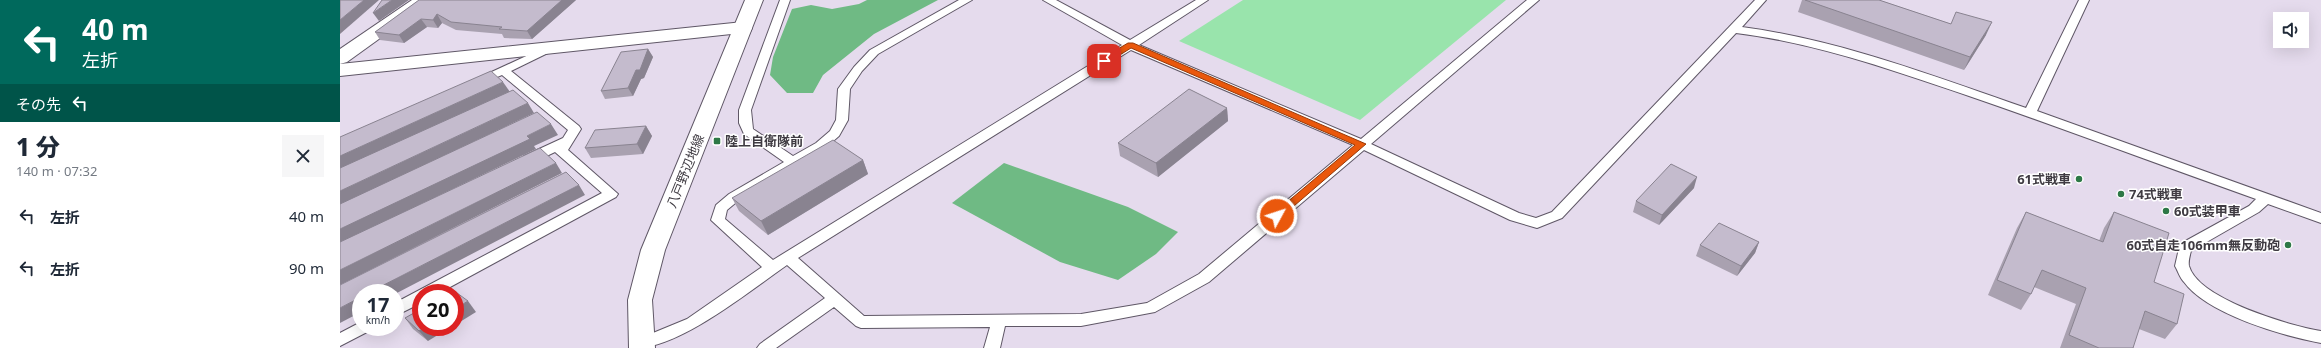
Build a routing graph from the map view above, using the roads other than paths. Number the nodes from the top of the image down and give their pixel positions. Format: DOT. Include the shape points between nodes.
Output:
graph roads {
  1 [pos="424,0"];
  2 [pos="754,0"];
  3 [pos="785,0"];
  4 [pos="967,0"];
  5 [pos="1048,0"];
  6 [pos="1202,0"];
  7 [pos="1534,0"];
  8 [pos="1761,0"];
  9 [pos="2084,0"];
  10 [pos="743,28"];
  11 [pos="1734,29"];
  12 [pos="1130,45"];
  13 [pos="555,46"];
  14 [pos="340,58"];
  15 [pos="340,70"];
  16 [pos="503,70"];
  17 [pos="468,86"];
  18 [pos="527,90"];
  19 [pos="513,96"];
  20 [pos="552,111"];
  21 [pos="2030,113"];
  22 [pos="538,118"];
  23 [pos="568,140"];
  24 [pos="1362,144"];
  25 [pos="793,162"];
  26 [pos="518,165"];
  27 [pos="582,170"];
  28 [pos="568,177"];
  29 [pos="2266,198"];
  30 [pos="2321,218"];
  31 [pos="788,257"];
  32 [pos="772,268"];
  33 [pos="445,284"];
  34 [pos="835,299"];
  35 [pos="999,321"];
  36 [pos="352,334"];
  37 [pos="2321,337"];
  38 [pos="340,340"];
  39 [pos="641,346"];
  40 [pos="765,348"];
  41 [pos="992,348"];
  1 -- 14 [label="street"];
  2 -- 10 [label="street, 八戸野辺地線"];
  3 -- 25 [label="lane" via="745,110 745,124 748,131"];
  4 -- 25 [label="lane" via="874,52 844,89 842,120 835,133 820,146"];
  5 -- 12 [label="lane"];
  6 -- 12 [label="lane"];
  7 -- 24 [label="lane"];
  8 -- 11 [label="lane"];
  9 -- 21 [label="lane"];
  10 -- 13 [label="street"];
  10 -- 39 [label="street, 八戸野辺地線" via="653,250 640,300"];
  11 -- 21 [label="lane" via="1779,36 1869,58"];
  11 -- 24 [label="lane" via="1558,215 1537,224 1514,217"];
  12 -- 24 [label="lane"];
  12 -- 31 [label="lane"];
  13 -- 15 [label="street"];
  13 -- 16 [label="lane"];
  16 -- 17 [label="lane"];
  16 -- 18 [label="lane"];
  18 -- 19 [label="lane"];
  18 -- 20 [label="lane"];
  20 -- 22 [label="lane"];
  20 -- 23 [label="lane" via="575,130"];
  21 -- 29 [label="lane"];
  23 -- 26 [label="lane"];
  23 -- 27 [label="lane" via="560,150"];
  24 -- 35 [label="lane" via="1204,278 1150,308 1081,320"];
  25 -- 32 [label="lane" via="734,196 720,208 718,220"];
  27 -- 28 [label="lane"];
  27 -- 33 [label="lane" via="611,194"];
  29 -- 30 [label="lane"];
  29 -- 37 [label="lane" via="2254,209 2185,248 2181,265 2188,280 2212,299 2256,319 2304,335"];
  31 -- 32 [label="lane"];
  31 -- 34 [label="lane"];
  32 -- 39 [label="lane" via="692,323"];
  34 -- 35 [label="lane" via="861,322"];
  34 -- 40 [label="lane"];
  35 -- 41 [label="lane"];
  36 -- 38 [label="lane"];
}
